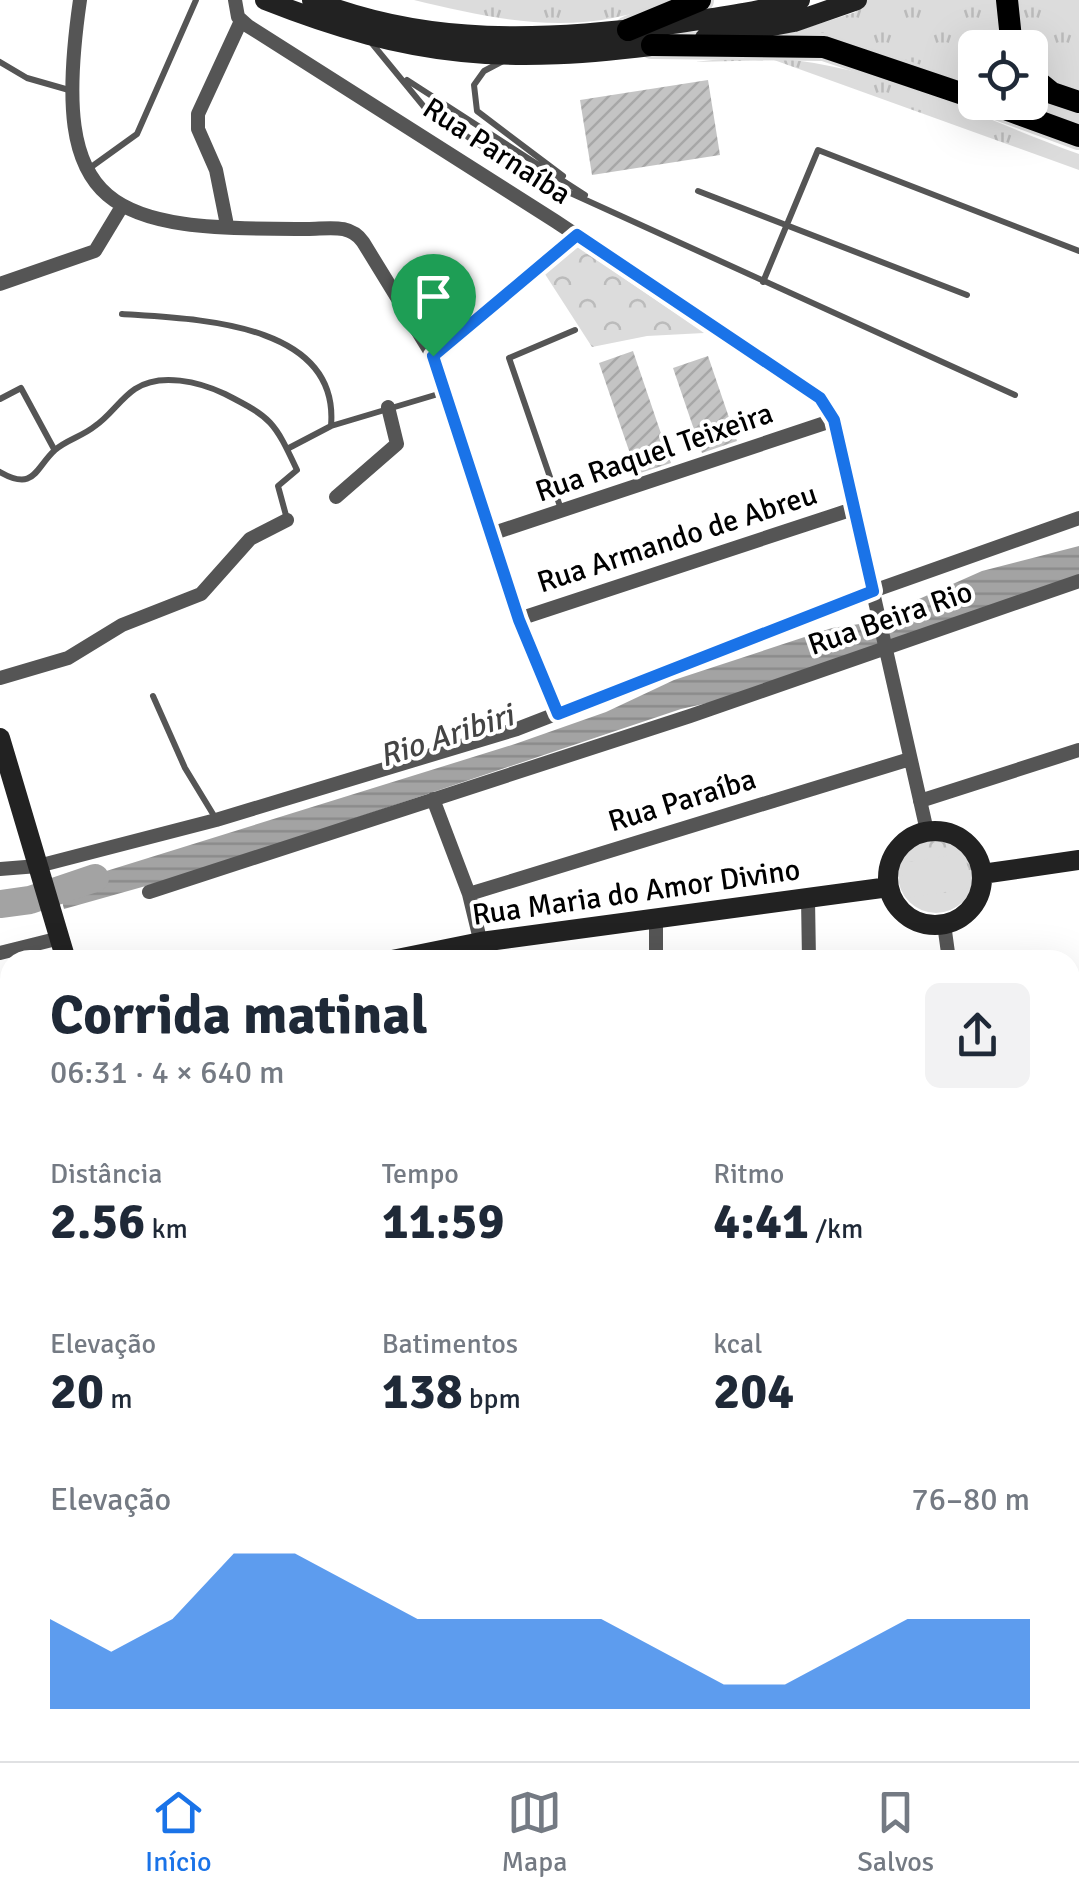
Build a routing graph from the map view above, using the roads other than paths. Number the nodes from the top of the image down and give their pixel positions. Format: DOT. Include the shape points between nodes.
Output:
graph roads {
  1 [pos="80,0"];
  2 [pos="196,0"];
  3 [pos="235,0"];
  4 [pos="265,0"];
  5 [pos="700,0"];
  6 [pos="800,0"];
  7 [pos="1006,0"];
  8 [pos="317,1"];
  9 [pos="855,1"];
  10 [pos="241,21"];
  11 [pos="628,30"];
  12 [pos="1010,30"];
  13 [pos="366,37"];
  14 [pos="652,46"];
  15 [pos="510,58"];
  16 [pos="0,62"];
  17 [pos="400,76"];
  18 [pos="69,90"];
  19 [pos="1048,90"];
  20 [pos="958,92"];
  21 [pos="1079,102"];
  22 [pos="1035,120"];
  23 [pos="1079,136"];
  24 [pos="86,171"];
  25 [pos="698,191"];
  26 [pos="604,207"];
  27 [pos="121,208"];
  28 [pos="787,225"];
  29 [pos="227,226"];
  30 [pos="577,235"];
  31 [pos="1079,252"];
  32 [pos="763,282"];
  33 [pos="0,284"];
  34 [pos="967,295"];
  35 [pos="122,314"];
  36 [pos="575,330"];
  37 [pos="433,356"];
  38 [pos="445,392"];
  39 [pos="1014,395"];
  40 [pos="0,399"];
  41 [pos="388,407"];
  42 [pos="834,420"];
  43 [pos="331,426"];
  44 [pos="287,449"];
  45 [pos="55,450"];
  46 [pos="0,472"];
  47 [pos="336,497"];
  48 [pos="853,508"];
  49 [pos="562,513"];
  50 [pos="1079,518"];
  51 [pos="287,520"];
  52 [pos="491,534"];
  53 [pos="1079,582"];
  54 [pos="873,591"];
  55 [pos="519,620"];
  56 [pos="885,648"];
  57 [pos="0,678"];
  58 [pos="153,696"];
  59 [pos="558,714"];
  60 [pos="0,738"];
  61 [pos="1079,750"];
  62 [pos="910,759"];
  63 [pos="434,798"];
  64 [pos="920,801"];
  65 [pos="216,820"];
  66 [pos="927,832"];
  67 [pos="1079,860"];
  68 [pos="0,870"];
  69 [pos="982,874"];
  70 [pos="41,875"];
  71 [pos="889,887"];
  72 [pos="149,892"];
  73 [pos="469,894"];
  74 [pos="808,899"];
  75 [pos="656,919"];
  76 [pos="944,924"];
  77 [pos="60,938"];
  78 [pos="12,950"];
  79 [pos="63,950"];
  80 [pos="483,950"];
  81 [pos="488,950"];
  82 [pos="656,950"];
  83 [pos="809,950"];
  84 [pos="948,950"];
  1 -- 18 [label="street"];
  2 -- 24 [label="lane" via="137,134"];
  3 -- 10 [label="street"];
  4 -- 13 [label="street"];
  5 -- 11 [label="main road"];
  6 -- 11 [label="street"];
  7 -- 12 [label="main road"];
  8 -- 11 [label="street" via="396,26 467,35"];
  9 -- 14 [label="street" via="763,29"];
  10 -- 29 [label="street" via="197,121"];
  10 -- 30 [label="street, Rua Parnaíba"];
  13 -- 15 [label="street"];
  13 -- 17 [label="lane"];
  14 -- 15 [label="street"];
  14 -- 20 [label="main road" via="824,47"];
  15 -- 26 [label="lane" via="484,71 474,85 477,111"];
  16 -- 18 [label="lane"];
  17 -- 26 [label="lane"];
  17 -- 26 [label="lane" via="425,108 511,166"];
  18 -- 24 [label="street"];
  19 -- 21 [label="main road"];
  22 -- 23 [label="main road"];
  24 -- 27 [label="street"];
  25 -- 28 [label="lane"];
  26 -- 32 [label="lane"];
  27 -- 29 [label="street"];
  27 -- 33 [label="street" via="94,251"];
  28 -- 31 [label="lane" via="818,150"];
  28 -- 32 [label="lane"];
  28 -- 34 [label="lane"];
  29 -- 37 [label="street" via="355,232"];
  30 -- 37 [label="street"];
  30 -- 42 [label="street, Rua Parnaíba" via="811,388"];
  32 -- 39 [label="lane"];
  35 -- 43 [label="lane" via="208,323 285,343 320,370"];
  36 -- 49 [label="lane" via="509,358"];
  37 -- 38 [label="street"];
  38 -- 41 [label="lane"];
  38 -- 52 [label="street"];
  40 -- 45 [label="lane" via="21,388"];
  41 -- 43 [label="lane"];
  41 -- 47 [label="street" via="397,444"];
  42 -- 48 [label="street, Rua Parnaíba"];
  42 -- 49 [label="street, Rua Raquel Teixeira"];
  43 -- 44 [label="lane"];
  44 -- 45 [label="lane" via="263,412 207,386 170,381 131,391 99,424"];
  44 -- 51 [label="lane" via="297,470 278,486"];
  45 -- 46 [label="lane" via="33,477"];
  48 -- 54 [label="street, Rua Parnaíba"];
  48 -- 55 [label="street, Rua Armando de Abreu"];
  49 -- 52 [label="street, Rua Raquel Teixeira"];
  50 -- 54 [label="street"];
  51 -- 57 [label="street" via="250,539 202,594 122,625 68,658"];
  52 -- 55 [label="street"];
  53 -- 56 [label="street, Rua Beira Rio"];
  54 -- 56 [label="street, Rua Parnaíba"];
  54 -- 59 [label="street"];
  55 -- 59 [label="street"];
  56 -- 62 [label="street"];
  56 -- 63 [label="street, Rua Beira Rio"];
  58 -- 65 [label="lane"];
  59 -- 65 [label="street"];
  60 -- 70 [label="street"];
  61 -- 64 [label="street"];
  62 -- 64 [label="street"];
  62 -- 73 [label="street, Rua Paraíba"];
  63 -- 72 [label="street, Rua Beira Rio"];
  63 -- 73 [label="street"];
  64 -- 66 [label="street"];
  65 -- 70 [label="street"];
  66 -- 69 [label="street" via="960,838"];
  66 -- 71 [label="street" via="896,851"];
  67 -- 69 [label="street"];
  68 -- 70 [label="street"];
  69 -- 76 [label="street" via="972,906"];
  70 -- 77 [label="street"];
  71 -- 74 [label="street, Rua Maria do Amor Divino"];
  71 -- 76 [label="street" via="909,917"];
  73 -- 80 [label="street"];
  74 -- 75 [label="street, Rua Maria do Amor Divino"];
  74 -- 83 [label="street"];
  75 -- 81 [label="street, Rua Maria do Amor Divino"];
  75 -- 82 [label="street"];
  76 -- 84 [label="street"];
  77 -- 78 [label="street"];
  77 -- 79 [label="street"];
}
